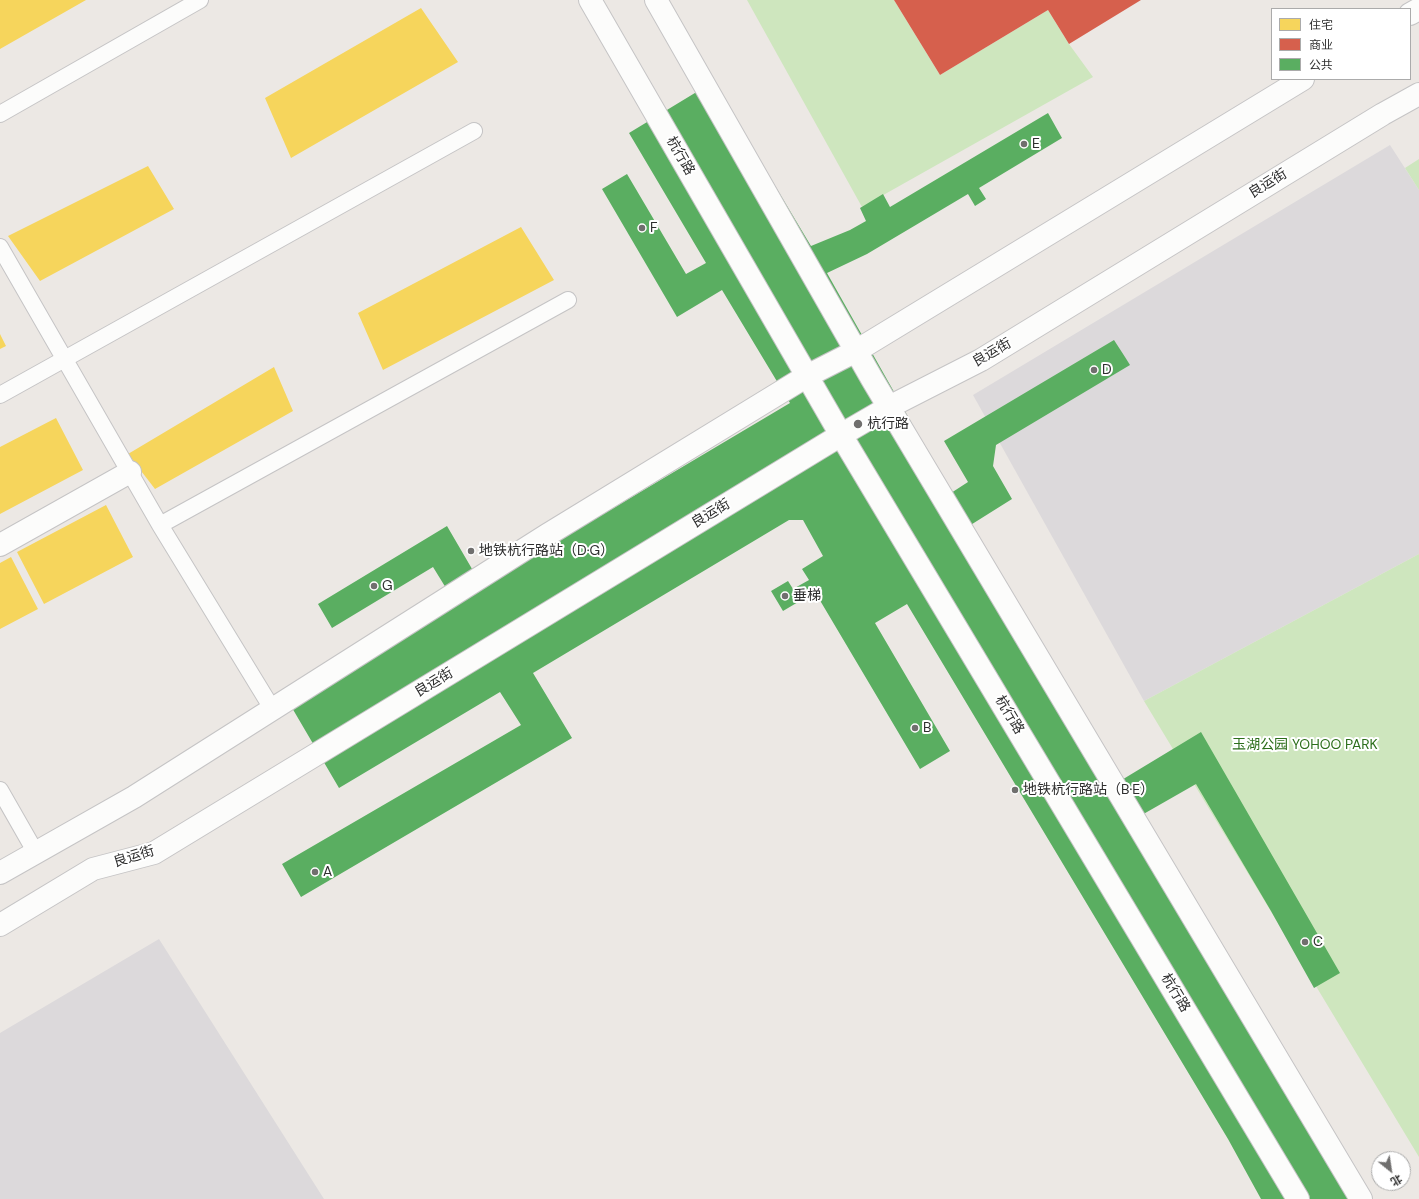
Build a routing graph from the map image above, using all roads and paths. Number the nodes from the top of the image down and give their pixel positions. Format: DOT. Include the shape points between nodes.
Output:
graph roads {
  1 [pos="200,0"];
  2 [pos="590,0"];
  3 [pos="656,0"];
  4 [pos="1301,80"];
  5 [pos="1419,94"];
  6 [pos="0,114"];
  7 [pos="474,131"];
  8 [pos="2,254"];
  9 [pos="568,300"];
  10 [pos="856,351"];
  11 [pos="65,359"];
  12 [pos="807,376"];
  13 [pos="0,395"];
  14 [pos="889,406"];
  15 [pos="841,435"];
  16 [pos="130,472"];
  17 [pos="160,525"];
  18 [pos="0,545"];
  19 [pos="273,710"];
  20 [pos="0,790"];
  21 [pos="36,853"];
  22 [pos="0,874"];
  23 [pos="0,925"];
  24 [pos="1298,1199"];
  25 [pos="1361,1199"];
  1 -- 6 [label="lane"];
  2 -- 12 [label="main road, 杭行路"];
  3 -- 10 [label="main road"];
  4 -- 10 [label="main road"];
  5 -- 14 [label="main road, 良运街" via="981,360"];
  7 -- 11 [label="lane"];
  8 -- 11 [label="lane"];
  9 -- 17 [label="lane"];
  10 -- 12 [label="main road"];
  10 -- 14 [label="main road"];
  11 -- 13 [label="lane"];
  11 -- 16 [label="lane"];
  12 -- 15 [label="main road, 杭行路"];
  12 -- 19 [label="main road" via="547,535"];
  14 -- 15 [label="main road, 良运街"];
  14 -- 25 [label="main road"];
  15 -- 23 [label="main road, 良运街" via="154,853 93,869"];
  15 -- 24 [label="main road, 杭行路"];
  16 -- 17 [label="lane"];
  16 -- 18 [label="main road"];
  17 -- 19 [label="lane"];
  19 -- 21 [label="main road" via="134,797"];
  20 -- 21 [label="lane"];
  21 -- 22 [label="main road"];
}
